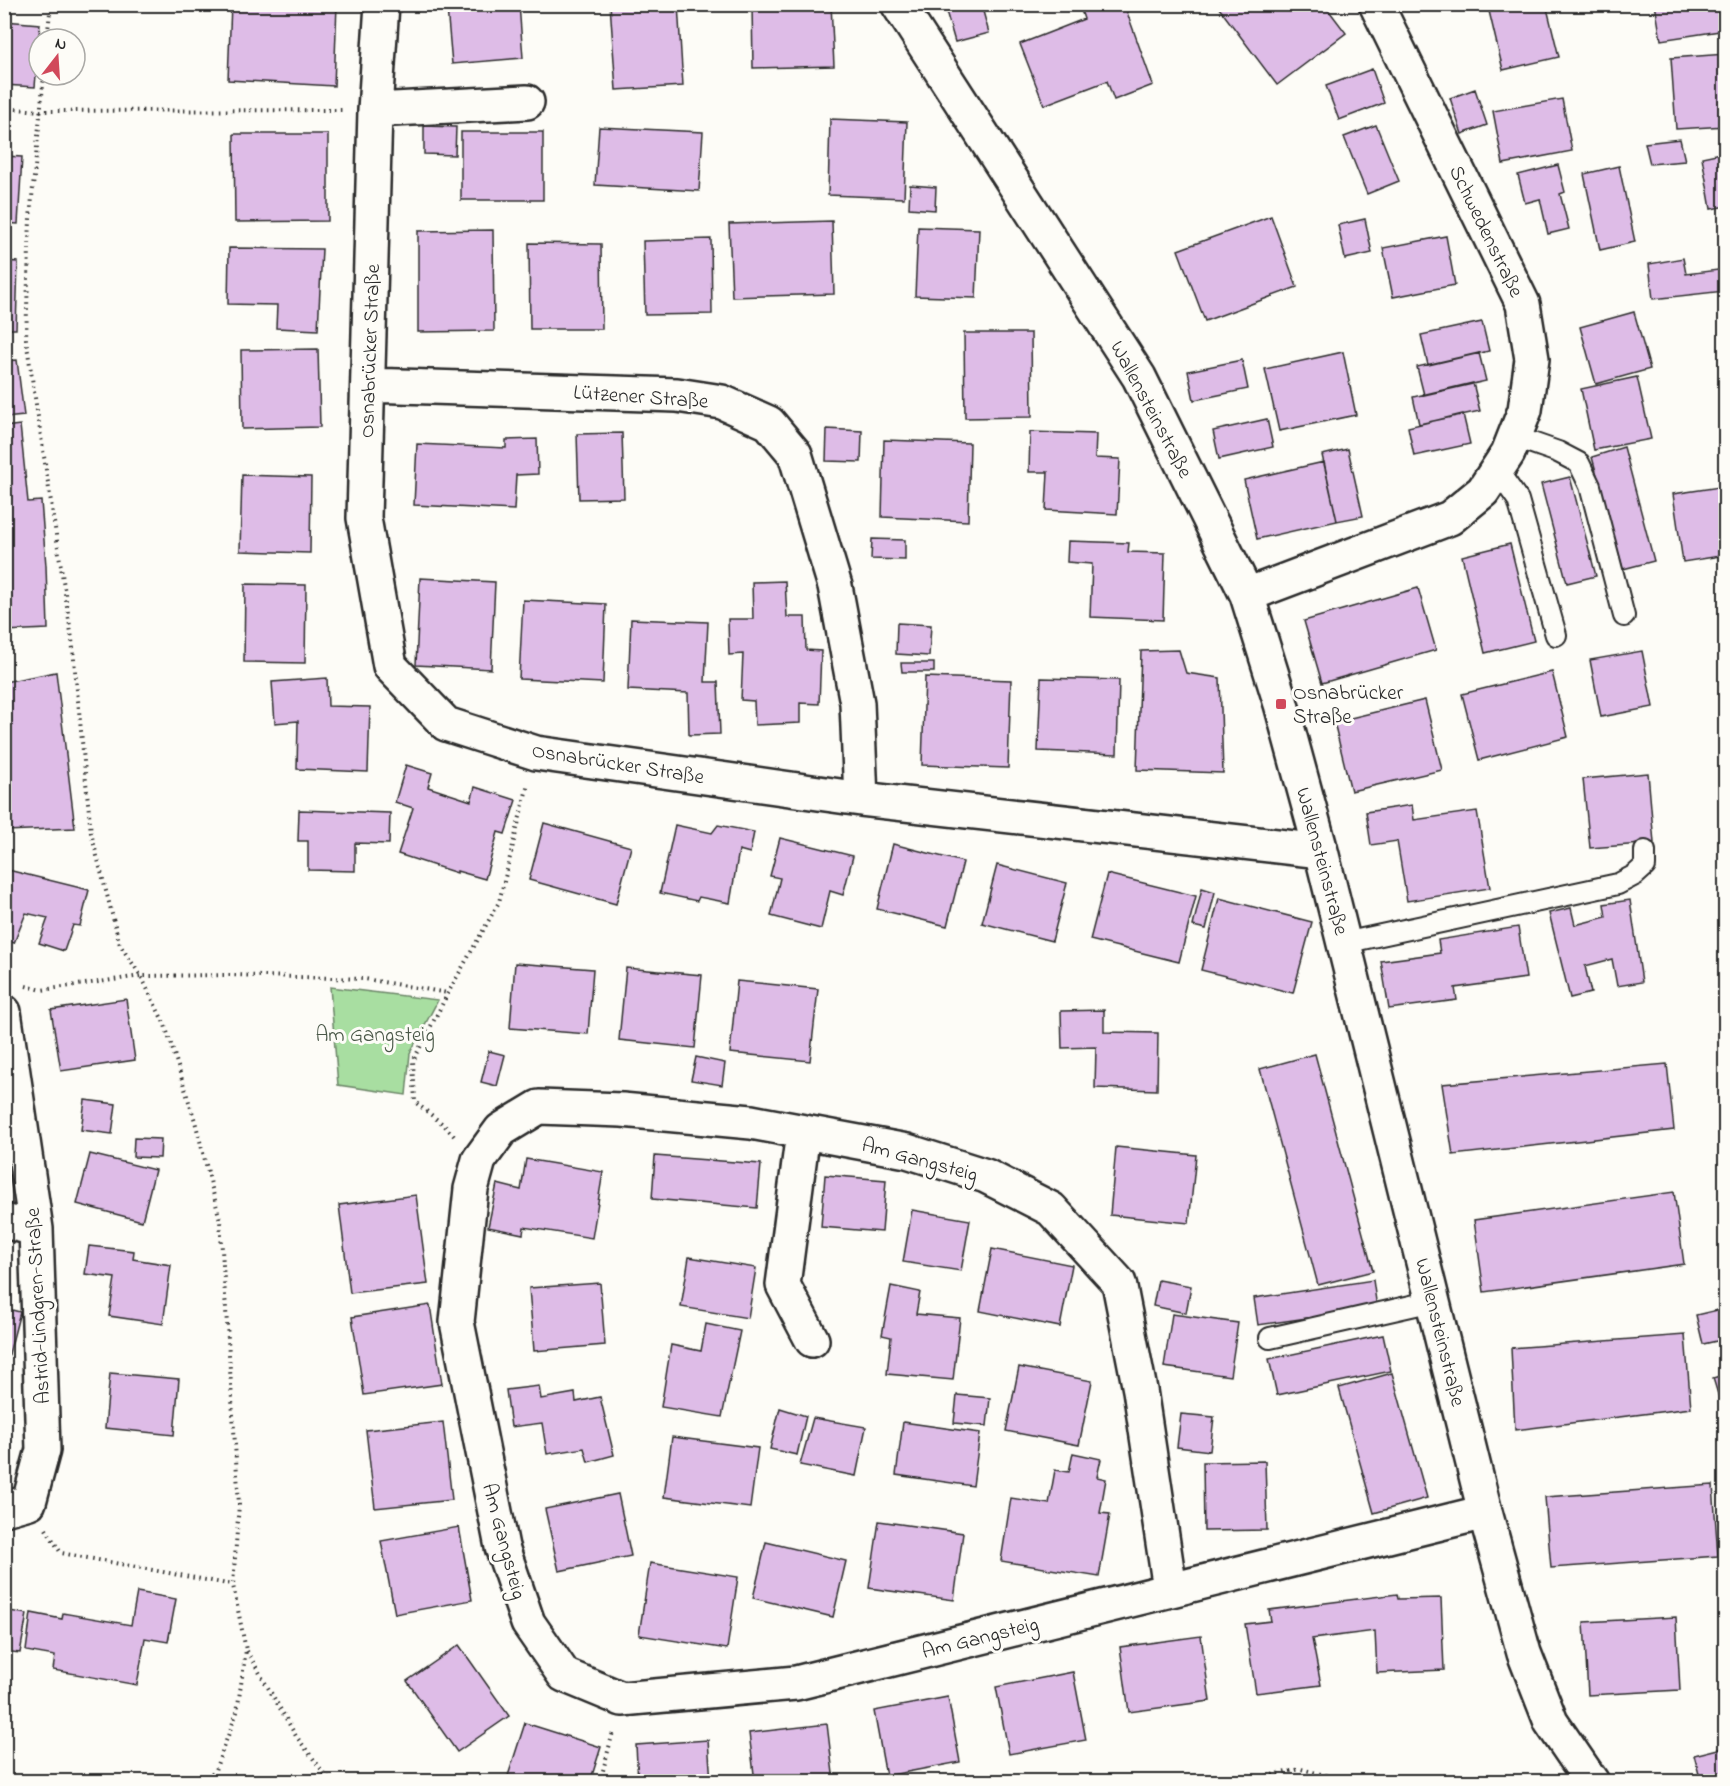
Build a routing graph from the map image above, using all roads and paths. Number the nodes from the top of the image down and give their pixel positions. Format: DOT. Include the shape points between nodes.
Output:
graph roads {
  1 [pos="51,4"];
  2 [pos="382,4"];
  3 [pos="898,4"];
  4 [pos="1376,4"];
  5 [pos="48,27"];
  6 [pos="43,87"];
  7 [pos="527,102"];
  8 [pos="4,108"];
  9 [pos="375,110"];
  10 [pos="40,111"];
  11 [pos="368,385"];
  12 [pos="1515,437"];
  13 [pos="1497,470"];
  14 [pos="1247,595"];
  15 [pos="1624,616"];
  16 [pos="1556,635"];
  17 [pos="536,753"];
  18 [pos="861,799"];
  19 [pos="1321,851"];
  20 [pos="1645,851"];
  21 [pos="1344,943"];
  22 [pos="141,976"];
  23 [pos="448,993"];
  24 [pos="14,999"];
  25 [pos="803,1132"];
  26 [pos="479,1160"];
  27 [pos="4,1221"];
  28 [pos="36,1228"];
  29 [pos="1433,1301"];
  30 [pos="1270,1338"];
  31 [pos="812,1340"];
  32 [pos="17,1505"];
  33 [pos="1485,1512"];
  34 [pos="233,1585"];
  35 [pos="1170,1589"];
  36 [pos="246,1650"];
  37 [pos="622,1699"];
  38 [pos="206,1782"];
  39 [pos="331,1782"];
  40 [pos="600,1782"];
  41 [pos="1237,1782"];
  42 [pos="1332,1782"];
  43 [pos="1592,1782"];
  1 -- 5 [label="path"];
  2 -- 9 [label="street, Osnabrücker Straße"];
  3 -- 14 [label="street, Wallensteinstraße" via="1139,377"];
  4 -- 12 [label="street, Schwedenstraße" via="1523,303 1532,359 1525,410"];
  6 -- 10 [label="path"];
  7 -- 9 [label="street"];
  8 -- 10 [label="path"];
  9 -- 10 [label="path"];
  9 -- 11 [label="street, Osnabrücker Straße"];
  10 -- 22 [label="path" via="30,218 26,339 72,639 91,833 120,945"];
  11 -- 17 [label="street, Osnabrücker Straße" via="364,518 390,666 446,724"];
  11 -- 18 [label="street, Lützener Straße" via="677,395 722,402 769,423 795,454 835,586 857,703"];
  12 -- 13 [label="street, Schwedenstraße"];
  12 -- 15 [label="lane" via="1578,463 1590,486"];
  13 -- 14 [label="street, Schwedenstraße" via="1483,491 1450,519"];
  13 -- 16 [label="lane" via="1518,500"];
  14 -- 19 [label="street, Wallensteinstraße"];
  17 -- 18 [label="street, Osnabrücker Straße"];
  17 -- 23 [label="path" via="499,902"];
  18 -- 19 [label="street, Osnabrücker Straße"];
  19 -- 21 [label="street, Wallensteinstraße"];
  20 -- 21 [label="lane" via="1645,866 1618,884"];
  21 -- 29 [label="street, Wallensteinstraße"];
  22 -- 23 [label="path" via="365,979"];
  22 -- 24 [label="path" via="42,990"];
  22 -- 34 [label="path" via="165,1025 220,1220 239,1504"];
  23 -- 26 [label="path" via="413,1061 415,1102 444,1125 474,1160"];
  24 -- 28 [label="street, Astrid-Lindgren-Straße"];
  25 -- 26 [label="street, Am Gangsteig" via="751,1122 539,1107 501,1130"];
  25 -- 31 [label="street" via="783,1285"];
  25 -- 35 [label="street, Am Gangsteig" via="907,1151 986,1176 1051,1209 1119,1283 1140,1390"];
  26 -- 37 [label="street, Am Gangsteig" via="471,1189 457,1322 502,1547 528,1623 564,1675"];
  27 -- 28 [label="street"];
  28 -- 32 [label="street, Astrid-Lindgren-Straße" via="43,1450"];
  29 -- 30 [label="lane"];
  29 -- 33 [label="street, Wallensteinstraße"];
  32 -- 34 [label="path" via="61,1553"];
  33 -- 35 [label="street, Am Gangsteig"];
  33 -- 43 [label="street, Wallensteinstraße" via="1524,1653 1551,1722"];
  34 -- 36 [label="path"];
  35 -- 37 [label="street, Am Gangsteig" via="796,1683"];
  36 -- 38 [label="path" via="237,1712 215,1770"];
  36 -- 39 [label="path" via="296,1736"];
  37 -- 40 [label="path"];
  41 -- 42 [label="path" via="1301,1769 1329,1776"];
}
